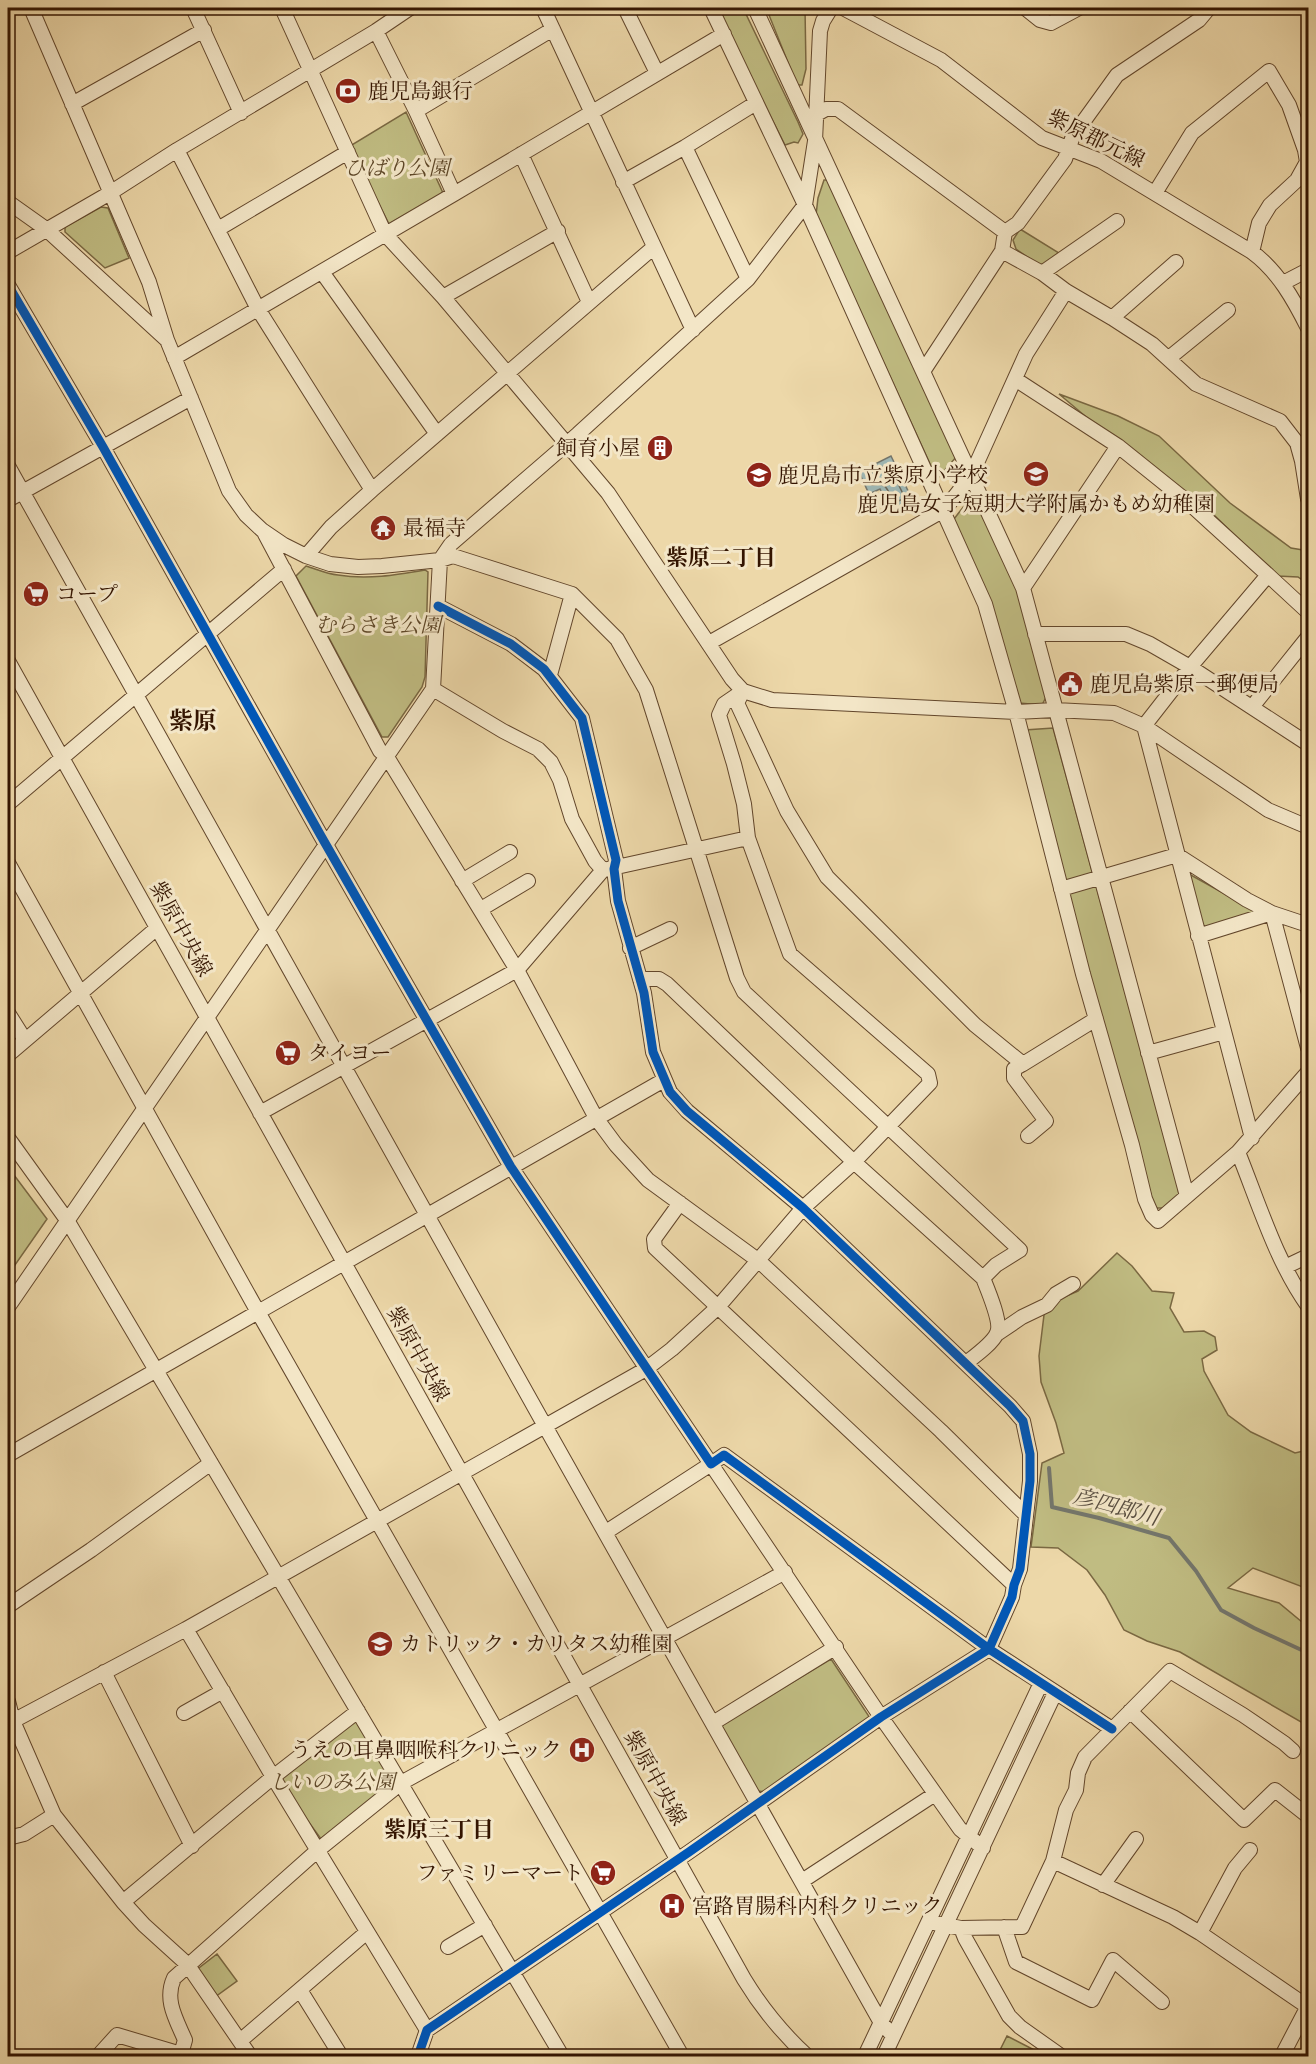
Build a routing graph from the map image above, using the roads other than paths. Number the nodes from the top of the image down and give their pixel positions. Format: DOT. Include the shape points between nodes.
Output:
graph roads {
  1 [pos="193,8"];
  2 [pos="282,8"];
  3 [pos="410,8"];
  4 [pos="543,8"];
  5 [pos="625,8"];
  6 [pos="711,8"];
  7 [pos="755,8"];
  8 [pos="831,8"];
  9 [pos="843,8"];
  10 [pos="1025,8"];
  11 [pos="1079,8"];
  12 [pos="1209,8"];
  13 [pos="36,9"];
  14 [pos="553,29"];
  15 [pos="204,30"];
  16 [pos="376,31"];
  17 [pos="723,34"];
  18 [pos="310,69"];
  19 [pos="657,74"];
  20 [pos="756,103"];
  21 [pos="72,104"];
  22 [pos="416,111"];
  23 [pos="591,111"];
  24 [pos="241,112"];
  25 [pos="817,114"];
  26 [pos="815,141"];
  27 [pos="685,147"];
  28 [pos="1069,148"];
  29 [pos="177,150"];
  30 [pos="348,152"];
  31 [pos="521,154"];
  32 [pos="623,182"];
  33 [pos="1155,193"];
  34 [pos="110,194"];
  35 [pos="454,194"];
  36 [pos="8,202"];
  37 [pos="805,204"];
  38 [pos="1117,221"];
  39 [pos="46,229"];
  40 [pos="219,229"];
  41 [pos="558,231"];
  42 [pos="1005,232"];
  43 [pos="385,234"];
  44 [pos="654,247"];
  45 [pos="1002,251"];
  46 [pos="8,252"];
  47 [pos="1252,252"];
  48 [pos="1176,262"];
  49 [pos="1308,270"];
  50 [pos="322,272"];
  51 [pos="1042,273"];
  52 [pos="748,279"];
  53 [pos="1283,283"];
  54 [pos="8,285"];
  55 [pos="1066,291"];
  56 [pos="442,297"];
  57 [pos="589,302"];
  58 [pos="258,309"];
  59 [pos="1228,310"];
  60 [pos="1112,318"];
  61 [pos="1308,328"];
  62 [pos="693,330"];
  63 [pos="167,340"];
  64 [pos="174,358"];
  65 [pos="1169,358"];
  66 [pos="924,370"];
  67 [pos="507,374"];
  68 [pos="1016,379"];
  69 [pos="191,398"];
  70 [pos="437,434"];
  71 [pos="568,443"];
  72 [pos="1118,446"];
  73 [pos="103,447"];
  74 [pos="8,466"];
  75 [pos="971,476"];
  76 [pos="372,490"];
  77 [pos="22,492"];
  78 [pos="1308,499"];
  79 [pos="8,500"];
  80 [pos="944,510"];
  81 [pos="262,530"];
  82 [pos="306,556"];
  83 [pos="440,560"];
  84 [pos="284,569"];
  85 [pos="1268,575"];
  86 [pos="1023,588"];
  87 [pos="572,594"];
  88 [pos="438,606"];
  89 [pos="1308,612"];
  90 [pos="208,634"];
  91 [pos="1035,634"];
  92 [pos="1308,637"];
  93 [pos="709,643"];
  94 [pos="8,661"];
  95 [pos="1190,667"];
  96 [pos="549,675"];
  97 [pos="433,689"];
  98 [pos="743,691"];
  99 [pos="136,695"];
  100 [pos="1252,707"];
  101 [pos="1055,710"];
  102 [pos="1016,712"];
  103 [pos="1144,726"];
  104 [pos="1308,744"];
  105 [pos="387,757"];
  106 [pos="62,758"];
  107 [pos="8,804"];
  108 [pos="1308,827"];
  109 [pos="748,838"];
  110 [pos="326,845"];
  111 [pos="697,849"];
  112 [pos="510,852"];
  113 [pos="1177,855"];
  114 [pos="8,863"];
  115 [pos="608,869"];
  116 [pos="1100,876"];
  117 [pos="462,881"];
  118 [pos="528,881"];
  119 [pos="1061,889"];
  120 [pos="481,909"];
  121 [pos="1272,913"];
  122 [pos="1308,925"];
  123 [pos="156,928"];
  124 [pos="670,929"];
  125 [pos="267,931"];
  126 [pos="1198,936"];
  127 [pos="630,948"];
  128 [pos="517,970"];
  129 [pos="640,979"];
  130 [pos="80,994"];
  131 [pos="8,1013"];
  132 [pos="207,1018"];
  133 [pos="1096,1019"];
  134 [pos="425,1020"];
  135 [pos="1224,1032"];
  136 [pos="25,1040"];
  137 [pos="1308,1048"];
  138 [pos="1149,1053"];
  139 [pos="8,1055"];
  140 [pos="1023,1064"];
  141 [pos="344,1067"];
  142 [pos="1308,1072"];
  143 [pos="664,1080"];
  144 [pos="144,1108"];
  145 [pos="260,1113"];
  146 [pos="596,1118"];
  147 [pos="887,1128"];
  148 [pos="1028,1136"];
  149 [pos="1252,1137"];
  150 [pos="8,1138"];
  151 [pos="1238,1152"];
  152 [pos="854,1162"];
  153 [pos="511,1167"];
  154 [pos="1187,1196"];
  155 [pos="680,1203"];
  156 [pos="803,1208"];
  157 [pos="428,1215"];
  158 [pos="67,1220"];
  159 [pos="1308,1256"];
  160 [pos="759,1261"];
  161 [pos="344,1263"];
  162 [pos="1285,1267"];
  163 [pos="983,1278"];
  164 [pos="1073,1284"];
  165 [pos="1308,1306"];
  166 [pos="8,1307"];
  167 [pos="718,1307"];
  168 [pos="258,1312"];
  169 [pos="997,1334"];
  170 [pos="966,1363"];
  171 [pos="646,1369"];
  172 [pos="156,1370"];
  173 [pos="545,1426"];
  174 [pos="8,1455"];
  175 [pos="211,1463"];
  176 [pos="711,1464"];
  177 [pos="461,1474"];
  178 [pos="1025,1514"];
  179 [pos="377,1520"];
  180 [pos="606,1532"];
  181 [pos="786,1572"];
  182 [pos="279,1575"];
  183 [pos="1014,1585"];
  184 [pos="8,1605"];
  185 [pos="186,1629"];
  186 [pos="665,1638"];
  187 [pos="836,1647"];
  188 [pos="988,1649"];
  189 [pos="104,1672"];
  190 [pos="1041,1683"];
  191 [pos="579,1685"];
  192 [pos="223,1691"];
  193 [pos="1055,1693"];
  194 [pos="8,1701"];
  195 [pos="358,1711"];
  196 [pos="1130,1711"];
  197 [pos="184,1713"];
  198 [pos="881,1717"];
  199 [pos="13,1721"];
  200 [pos="713,1724"];
  201 [pos="1112,1729"];
  202 [pos="497,1731"];
  203 [pos="1293,1751"];
  204 [pos="273,1777"];
  205 [pos="401,1783"];
  206 [pos="935,1794"];
  207 [pos="758,1804"];
  208 [pos="54,1815"];
  209 [pos="1308,1816"];
  210 [pos="968,1836"];
  211 [pos="8,1838"];
  212 [pos="1136,1839"];
  213 [pos="192,1846"];
  214 [pos="983,1848"];
  215 [pos="1250,1850"];
  216 [pos="318,1851"];
  217 [pos="677,1860"];
  218 [pos="1053,1862"];
  219 [pos="802,1881"];
  220 [pos="1103,1885"];
  221 [pos="123,1902"];
  222 [pos="599,1913"];
  223 [pos="929,1922"];
  224 [pos="485,1925"];
  225 [pos="945,1925"];
  226 [pos="1004,1927"];
  227 [pos="961,1928"];
  228 [pos="367,1932"];
  229 [pos="1200,1933"];
  230 [pos="448,1947"];
  231 [pos="187,1964"];
  232 [pos="512,1972"];
  233 [pos="300,1990"];
  234 [pos="1162,2002"];
  235 [pos="1308,2007"];
  236 [pos="880,2021"];
  237 [pos="427,2030"];
  238 [pos="893,2036"];
  239 [pos="240,2041"];
  240 [pos="1284,2052"];
  241 [pos="98,2056"];
  242 [pos="250,2056"];
  243 [pos="341,2056"];
  244 [pos="418,2056"];
  245 [pos="561,2056"];
  246 [pos="682,2056"];
  247 [pos="804,2056"];
  248 [pos="865,2056"];
  249 [pos="884,2056"];
  250 [pos="1061,2056"];
  1 -- 15 [label="street"];
  2 -- 18 [label="street"];
  3 -- 16 [label="street"];
  4 -- 14 [label="street"];
  5 -- 19 [label="street"];
  6 -- 17 [label="street"];
  7 -- 26 [label="street"];
  8 -- 25 [label="street" via="820,31"];
  9 -- 28 [label="street, 紫原郡元線" via="941,60 1025,127"];
  10 -- 11 [label="street" via="1051,23"];
  12 -- 28 [label="street" via="1200,20 1117,75 1073,136"];
  13 -- 21 [label="street"];
  14 -- 22 [label="street"];
  14 -- 23 [label="street"];
  15 -- 21 [label="street"];
  15 -- 24 [label="street"];
  16 -- 18 [label="street"];
  16 -- 22 [label="street"];
  17 -- 19 [label="street"];
  17 -- 20 [label="street"];
  18 -- 24 [label="street"];
  18 -- 30 [label="street"];
  19 -- 23 [label="street"];
  20 -- 27 [label="street"];
  20 -- 37 [label="street"];
  21 -- 34 [label="street"];
  22 -- 35 [label="street"];
  23 -- 31 [label="street"];
  23 -- 32 [label="street"];
  24 -- 29 [label="street"];
  25 -- 26 [label="street"];
  25 -- 42 [label="street" via="838,109"];
  26 -- 37 [label="street"];
  26 -- 66 [label="street"];
  27 -- 32 [label="street"];
  27 -- 52 [label="street"];
  28 -- 33 [label="street, 紫原郡元線" via="1101,161"];
  28 -- 42 [label="street" via="1018,223"];
  29 -- 34 [label="street"];
  29 -- 40 [label="street"];
  30 -- 40 [label="street"];
  30 -- 43 [label="street"];
  31 -- 35 [label="street"];
  31 -- 41 [label="street"];
  32 -- 44 [label="street"];
  33 -- 47 [label="street, 紫原郡元線"];
  33 -- 47 [label="street" via="1192,133 1269,71 1289,105 1306,162 1298,180 1270,204 1259,223"];
  34 -- 39 [label="street"];
  34 -- 63 [label="street" via="149,282"];
  35 -- 43 [label="street"];
  36 -- 39 [label="street"];
  37 -- 52 [label="street"];
  37 -- 80 [label="street"];
  38 -- 51 [label="street"];
  39 -- 46 [label="street"];
  39 -- 63 [label="street"];
  40 -- 58 [label="street"];
  41 -- 56 [label="street"];
  41 -- 57 [label="street"];
  42 -- 45 [label="street"];
  43 -- 50 [label="street"];
  43 -- 56 [label="street"];
  44 -- 57 [label="street"];
  44 -- 62 [label="street"];
  45 -- 51 [label="street"];
  45 -- 66 [label="street"];
  47 -- 53 [label="street, 紫原郡元線"];
  48 -- 60 [label="street"];
  49 -- 53 [label="street"];
  50 -- 58 [label="street"];
  50 -- 70 [label="street"];
  51 -- 55 [label="street"];
  52 -- 62 [label="street"];
  53 -- 61 [label="street, 紫原郡元線"];
  54 -- 73 [label="street"];
  55 -- 60 [label="street"];
  55 -- 68 [label="street" via="1026,354"];
  56 -- 67 [label="street"];
  57 -- 67 [label="street"];
  58 -- 64 [label="street"];
  58 -- 76 [label="street"];
  59 -- 65 [label="street"];
  60 -- 65 [label="street"];
  62 -- 71 [label="street"];
  63 -- 64 [label="street"];
  64 -- 69 [label="street"];
  65 -- 78 [label="street" via="1196,384 1280,421 1297,443"];
  66 -- 75 [label="street"];
  67 -- 70 [label="street"];
  67 -- 71 [label="street"];
  68 -- 72 [label="street"];
  68 -- 75 [label="street"];
  69 -- 73 [label="street"];
  69 -- 81 [label="street" via="229,491"];
  70 -- 76 [label="street"];
  71 -- 83 [label="street" via="451,544"];
  71 -- 93 [label="street" via="608,493"];
  72 -- 85 [label="street" via="1189,503"];
  72 -- 86 [label="street"];
  73 -- 77 [label="street"];
  73 -- 90 [label="street"];
  74 -- 77 [label="street"];
  75 -- 80 [label="street"];
  75 -- 86 [label="street"];
  76 -- 82 [label="street"];
  77 -- 79 [label="street"];
  77 -- 99 [label="street"];
  80 -- 93 [label="street"];
  80 -- 102 [label="street" via="985,604"];
  81 -- 82 [label="street"];
  81 -- 84 [label="street"];
  82 -- 83 [label="street" via="358,567"];
  83 -- 87 [label="street" via="453,556"];
  83 -- 88 [label="street"];
  84 -- 90 [label="street"];
  84 -- 105 [label="street" via="380,751"];
  85 -- 89 [label="street"];
  85 -- 95 [label="street"];
  86 -- 91 [label="street"];
  87 -- 96 [label="street"];
  87 -- 111 [label="street" via="617,639 646,690"];
  88 -- 96 [label="street" via="511,644"];
  88 -- 97 [label="street"];
  90 -- 99 [label="street"];
  90 -- 110 [label="street"];
  91 -- 95 [label="street" via="1126,634"];
  91 -- 101 [label="street"];
  92 -- 100 [label="street"];
  93 -- 98 [label="street"];
  94 -- 106 [label="street, 紫原中央線"];
  95 -- 100 [label="street"];
  95 -- 103 [label="street"];
  96 -- 115 [label="street" via="582,718 616,860"];
  97 -- 105 [label="street"];
  97 -- 115 [label="street" via="538,749 551,762 572,819 595,861"];
  98 -- 102 [label="street" via="772,700"];
  98 -- 109 [label="street" via="724,704 719,715 735,764"];
  98 -- 140 [label="street" via="737,704 787,811 827,878 975,1025"];
  99 -- 106 [label="street"];
  99 -- 125 [label="street"];
  100 -- 104 [label="street"];
  101 -- 102 [label="street"];
  101 -- 103 [label="street" via="1114,713"];
  101 -- 116 [label="street"];
  102 -- 119 [label="street"];
  103 -- 108 [label="street" via="1268,810"];
  103 -- 113 [label="street"];
  105 -- 110 [label="street"];
  105 -- 117 [label="street"];
  106 -- 107 [label="street"];
  106 -- 123 [label="street, 紫原中央線"];
  109 -- 111 [label="street"];
  109 -- 147 [label="street" via="790,954 928,1074 930,1083"];
  110 -- 125 [label="street"];
  110 -- 134 [label="street"];
  111 -- 115 [label="street"];
  111 -- 147 [label="street" via="744,992"];
  112 -- 117 [label="street"];
  113 -- 116 [label="street"];
  113 -- 121 [label="street"];
  113 -- 126 [label="street"];
  114 -- 130 [label="street"];
  115 -- 127 [label="street"];
  115 -- 128 [label="street"];
  116 -- 119 [label="street"];
  116 -- 138 [label="street"];
  117 -- 120 [label="street"];
  118 -- 120 [label="street"];
  119 -- 133 [label="street"];
  120 -- 128 [label="street"];
  121 -- 122 [label="street"];
  121 -- 126 [label="street"];
  121 -- 137 [label="street"];
  123 -- 130 [label="street"];
  123 -- 132 [label="street, 紫原中央線"];
  124 -- 127 [label="street"];
  125 -- 132 [label="street"];
  125 -- 141 [label="street"];
  126 -- 135 [label="street"];
  127 -- 129 [label="street"];
  128 -- 134 [label="street"];
  128 -- 146 [label="street"];
  129 -- 143 [label="street" via="653,1052"];
  129 -- 152 [label="street" via="659,979 667,984"];
  130 -- 136 [label="street"];
  130 -- 144 [label="street"];
  131 -- 136 [label="street"];
  132 -- 144 [label="street"];
  132 -- 145 [label="street, 紫原中央線"];
  133 -- 140 [label="street"];
  133 -- 154 [label="street" via="1152,1215 1158,1221"];
  134 -- 141 [label="street"];
  134 -- 153 [label="street"];
  135 -- 138 [label="street"];
  135 -- 149 [label="street"];
  136 -- 139 [label="street"];
  138 -- 154 [label="street"];
  140 -- 148 [label="street" via="1014,1069 1014,1078 1047,1121"];
  141 -- 145 [label="street"];
  141 -- 157 [label="street"];
  142 -- 149 [label="street"];
  143 -- 146 [label="street"];
  143 -- 156 [label="street" via="687,1111"];
  144 -- 158 [label="street"];
  144 -- 168 [label="street"];
  145 -- 161 [label="street, 紫原中央線"];
  146 -- 153 [label="street"];
  146 -- 155 [label="street" via="648,1180"];
  147 -- 152 [label="street"];
  147 -- 163 [label="street" via="1020,1250 996,1264"];
  149 -- 151 [label="street"];
  150 -- 158 [label="street"];
  151 -- 154 [label="street"];
  151 -- 162 [label="street"];
  152 -- 156 [label="street"];
  152 -- 163 [label="street"];
  153 -- 157 [label="street"];
  153 -- 171 [label="street"];
  155 -- 160 [label="street"];
  155 -- 167 [label="street" via="654,1239 655,1248"];
  156 -- 160 [label="street"];
  156 -- 170 [label="street"];
  157 -- 161 [label="street"];
  157 -- 173 [label="street"];
  158 -- 166 [label="street"];
  158 -- 172 [label="street"];
  159 -- 162 [label="street"];
  160 -- 167 [label="street"];
  160 -- 178 [label="street"];
  161 -- 168 [label="street"];
  161 -- 177 [label="street, 紫原中央線"];
  162 -- 165 [label="street"];
  163 -- 169 [label="street" via="999,1326"];
  164 -- 169 [label="street" via="1047,1305"];
  167 -- 171 [label="street"];
  167 -- 183 [label="street"];
  168 -- 172 [label="street"];
  168 -- 179 [label="street"];
  169 -- 170 [label="street"];
  170 -- 178 [label="street" via="1023,1421 1030,1454"];
  171 -- 173 [label="street"];
  171 -- 176 [label="street"];
  172 -- 174 [label="street"];
  172 -- 175 [label="street"];
  173 -- 177 [label="street"];
  173 -- 180 [label="street"];
  175 -- 182 [label="street"];
  175 -- 184 [label="street"];
  176 -- 180 [label="street"];
  176 -- 181 [label="street"];
  176 -- 188 [label="street" via="724,1455"];
  177 -- 179 [label="street"];
  177 -- 191 [label="street, 紫原中央線"];
  178 -- 183 [label="street" via="1020,1569"];
  179 -- 182 [label="street"];
  179 -- 202 [label="street"];
  180 -- 186 [label="street"];
  181 -- 186 [label="street"];
  181 -- 187 [label="street"];
  182 -- 185 [label="street"];
  182 -- 195 [label="street"];
  183 -- 188 [label="street"];
  185 -- 189 [label="street"];
  185 -- 192 [label="street"];
  186 -- 191 [label="street"];
  186 -- 200 [label="street"];
  187 -- 198 [label="street"];
  187 -- 200 [label="street"];
  188 -- 190 [label="street"];
  188 -- 198 [label="street"];
  189 -- 199 [label="street"];
  189 -- 213 [label="street"];
  190 -- 193 [label="street"];
  190 -- 210 [label="street"];
  191 -- 202 [label="street"];
  191 -- 217 [label="street, 紫原中央線"];
  192 -- 197 [label="street"];
  192 -- 204 [label="street"];
  193 -- 201 [label="street"];
  193 -- 214 [label="street"];
  194 -- 199 [label="street"];
  195 -- 204 [label="street"];
  195 -- 205 [label="street"];
  196 -- 201 [label="street"];
  196 -- 203 [label="street" via="1170,1671"];
  196 -- 209 [label="street" via="1244,1820 1275,1790"];
  198 -- 206 [label="street"];
  198 -- 207 [label="street"];
  199 -- 208 [label="street"];
  200 -- 207 [label="street"];
  201 -- 218 [label="street" via="1085,1756"];
  202 -- 205 [label="street"];
  202 -- 222 [label="street"];
  204 -- 213 [label="street"];
  204 -- 216 [label="street"];
  205 -- 216 [label="street"];
  205 -- 224 [label="street"];
  206 -- 210 [label="street"];
  206 -- 219 [label="street"];
  207 -- 217 [label="street"];
  207 -- 219 [label="street"];
  208 -- 211 [label="street" via="24,1834"];
  208 -- 221 [label="street"];
  210 -- 214 [label="street"];
  210 -- 223 [label="street"];
  212 -- 220 [label="street"];
  213 -- 221 [label="street"];
  214 -- 225 [label="street"];
  215 -- 229 [label="street"];
  216 -- 228 [label="street"];
  216 -- 231 [label="street"];
  217 -- 222 [label="street"];
  217 -- 247 [label="street, 紫原中央線" via="756,1999"];
  218 -- 220 [label="street"];
  218 -- 226 [label="street" via="1022,1927"];
  219 -- 236 [label="street"];
  220 -- 229 [label="street"];
  221 -- 231 [label="street"];
  222 -- 232 [label="street"];
  222 -- 246 [label="street"];
  223 -- 225 [label="street"];
  223 -- 236 [label="street"];
  224 -- 230 [label="street"];
  224 -- 232 [label="street"];
  225 -- 227 [label="street"];
  225 -- 238 [label="street"];
  226 -- 227 [label="street"];
  226 -- 234 [label="street" via="1016,1962 1092,2000 1113,1960"];
  227 -- 250 [label="street" via="1009,2016"];
  228 -- 233 [label="street"];
  228 -- 237 [label="street"];
  229 -- 235 [label="street"];
  231 -- 239 [label="street"];
  231 -- 241 [label="street" via="174,1978 169,1997 185,2040 181,2054 117,2035"];
  232 -- 237 [label="street"];
  232 -- 245 [label="street"];
  233 -- 239 [label="street"];
  233 -- 243 [label="street"];
  235 -- 240 [label="street"];
  236 -- 238 [label="street"];
  236 -- 248 [label="street"];
  237 -- 244 [label="street"];
  238 -- 249 [label="street"];
  239 -- 242 [label="street"];
}
